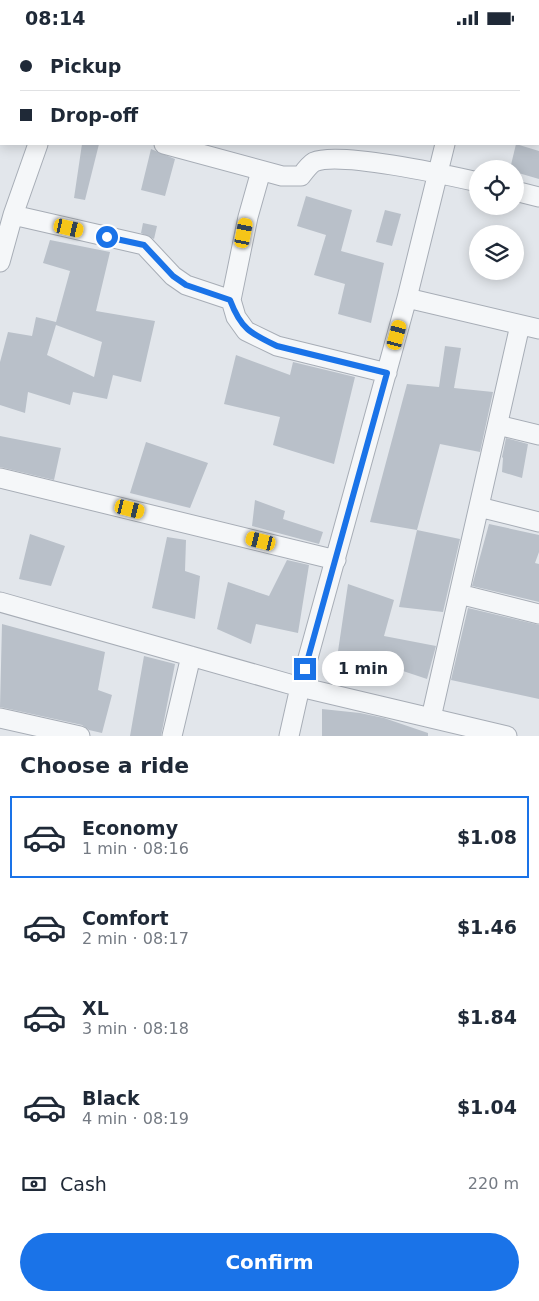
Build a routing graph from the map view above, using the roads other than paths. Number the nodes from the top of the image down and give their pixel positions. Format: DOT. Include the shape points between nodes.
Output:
graph roads {
  1 [pos="38,145"];
  2 [pos="168,145"];
  3 [pos="445,145"];
  4 [pos="261,171"];
  5 [pos="439,172"];
  6 [pos="469,180"];
  7 [pos="524,193"];
  8 [pos="539,197"];
  9 [pos="13,215"];
  10 [pos="0,263"];
  11 [pos="407,298"];
  12 [pos="230,300"];
  13 [pos="520,325"];
  14 [pos="539,329"];
  15 [pos="387,373"];
  16 [pos="498,425"];
  17 [pos="539,435"];
  18 [pos="0,478"];
  19 [pos="479,507"];
  20 [pos="539,522"];
  21 [pos="336,560"];
  22 [pos="459,594"];
  23 [pos="0,603"];
  24 [pos="539,614"];
  25 [pos="191,656"];
  26 [pos="300,687"];
  27 [pos="0,718"];
  28 [pos="431,718"];
  29 [pos="80,736"];
  30 [pos="172,736"];
  31 [pos="288,736"];
  32 [pos="507,736"];
  1 -- 9 [label="street"];
  2 -- 4 [label="street"];
  3 -- 5 [label="street"];
  4 -- 5 [label="street" via="301,176 313,163 332,158"];
  4 -- 12 [label="street"];
  5 -- 6 [label="street"];
  5 -- 11 [label="street"];
  7 -- 8 [label="street"];
  9 -- 10 [label="street"];
  9 -- 12 [label="street" via="144,245 186,285"];
  11 -- 13 [label="street"];
  11 -- 15 [label="street"];
  12 -- 15 [label="street" via="246,331 277,346"];
  13 -- 14 [label="street"];
  13 -- 16 [label="street"];
  15 -- 21 [label="street"];
  16 -- 17 [label="street"];
  16 -- 19 [label="street"];
  18 -- 21 [label="street"];
  19 -- 20 [label="street"];
  19 -- 22 [label="street"];
  21 -- 26 [label="street"];
  22 -- 24 [label="street"];
  22 -- 28 [label="street"];
  23 -- 25 [label="street"];
  25 -- 26 [label="street"];
  25 -- 30 [label="street"];
  26 -- 28 [label="street"];
  26 -- 31 [label="street"];
  27 -- 29 [label="street"];
  28 -- 32 [label="street"];
}
